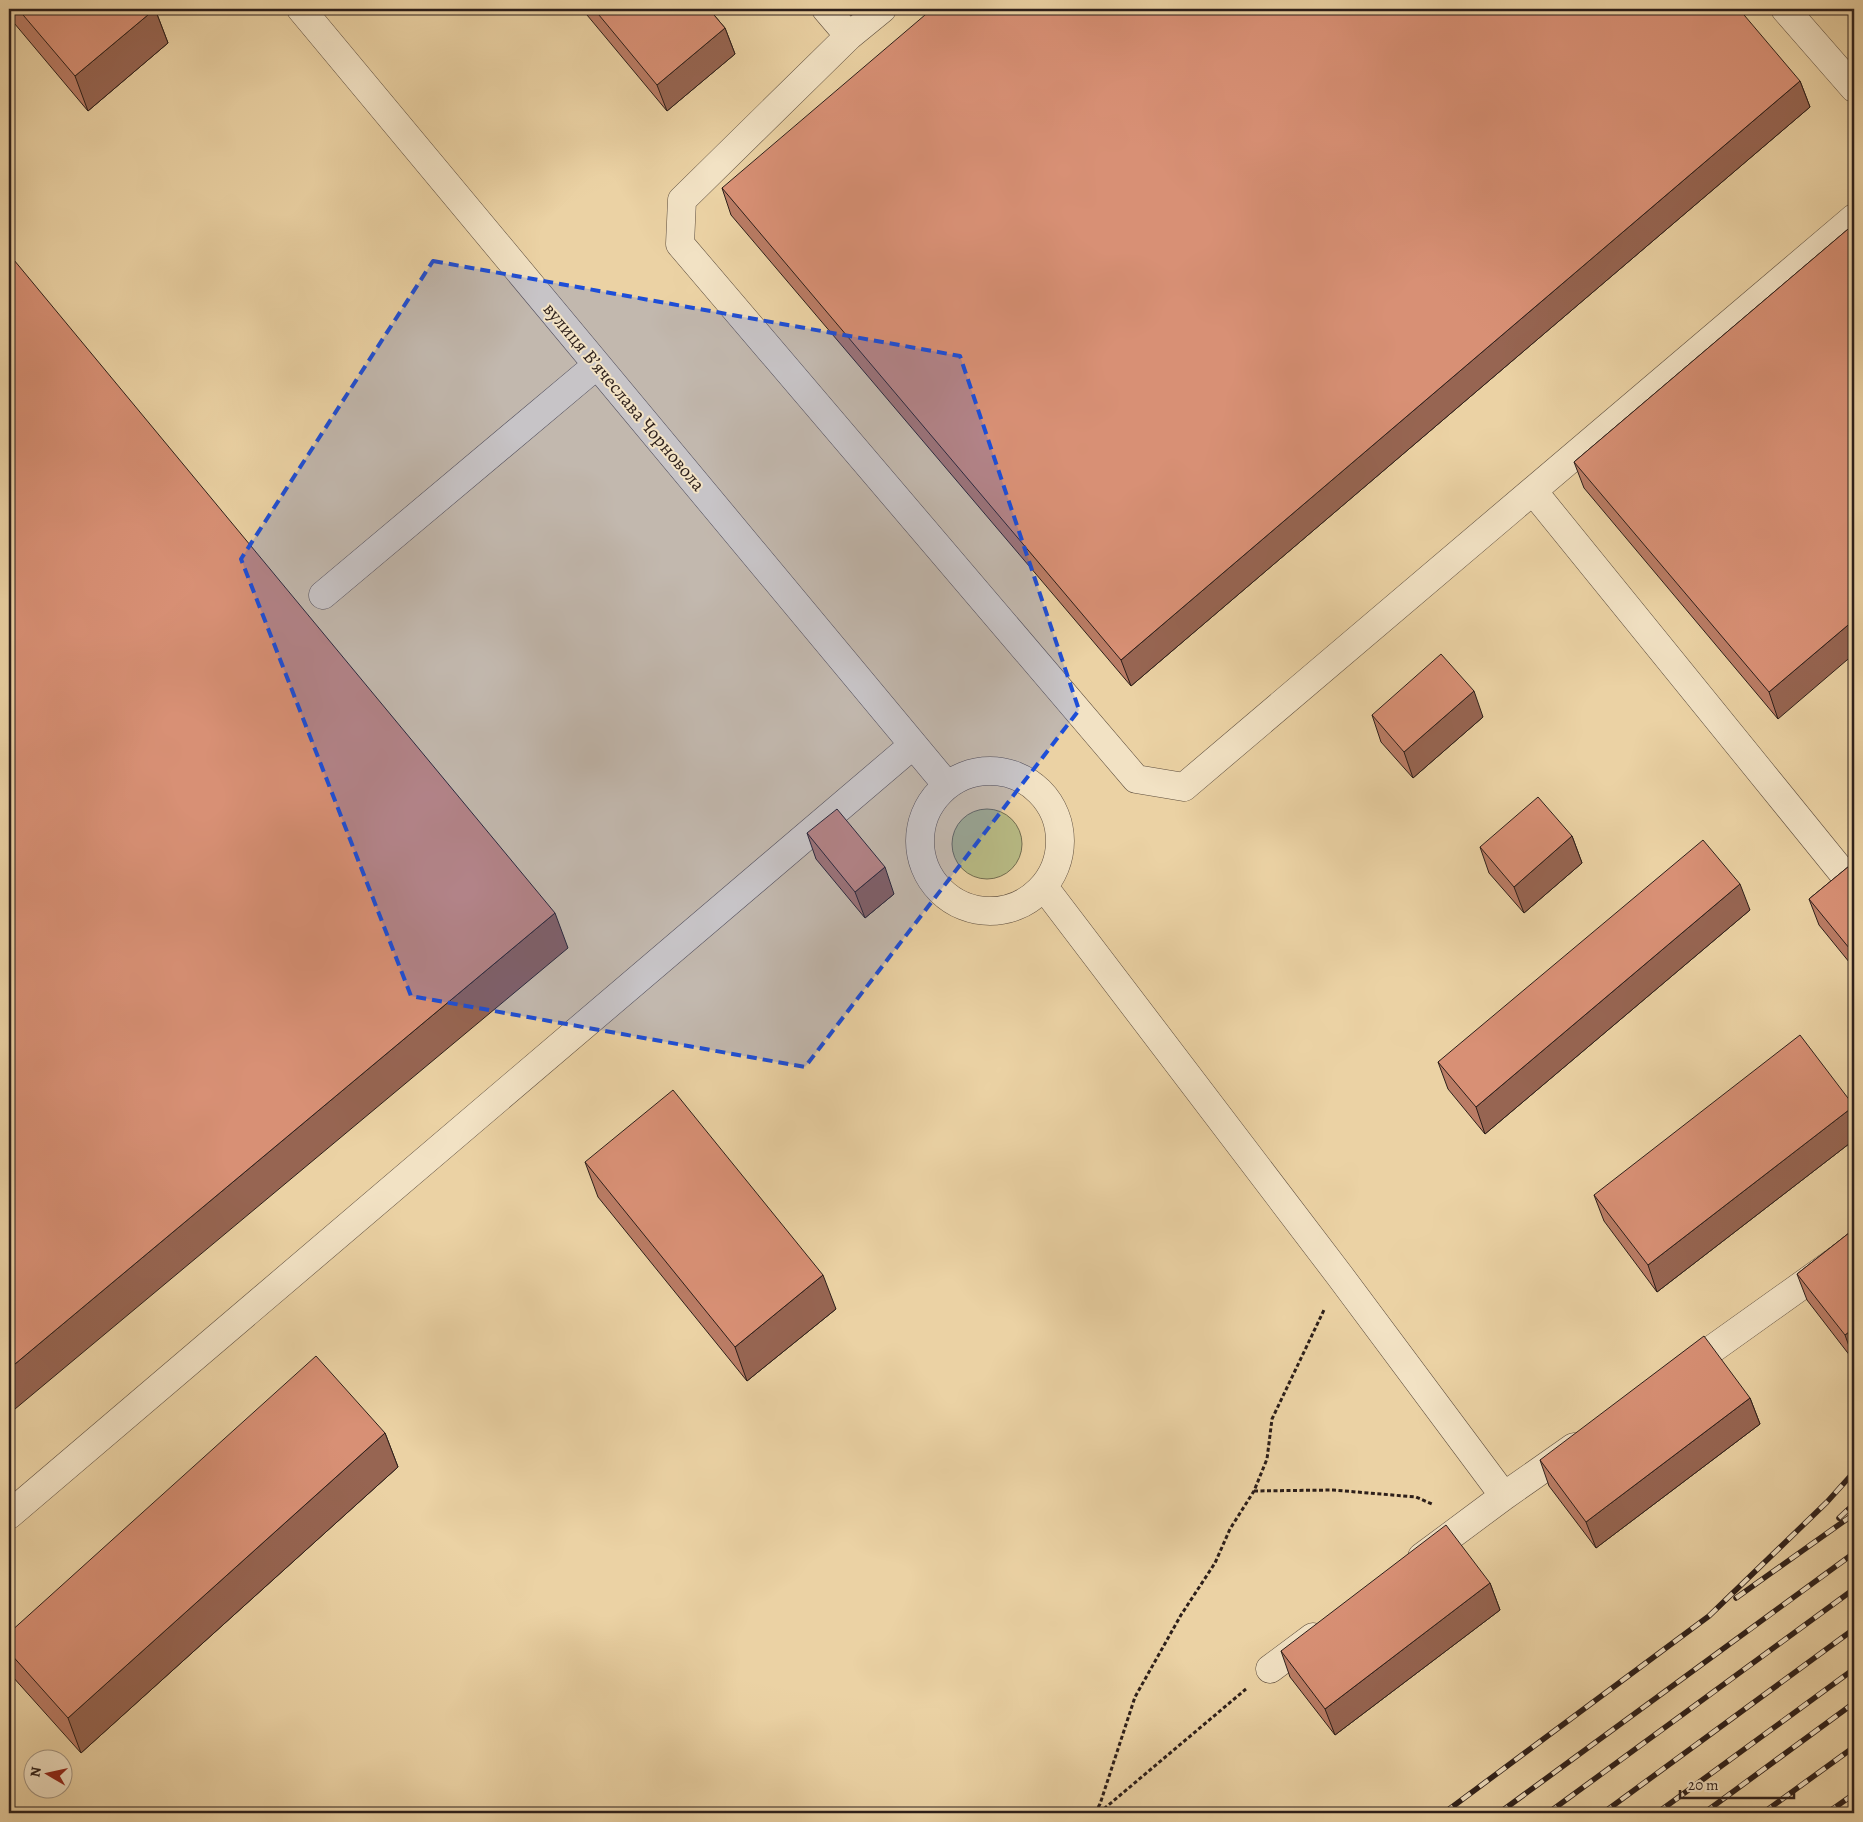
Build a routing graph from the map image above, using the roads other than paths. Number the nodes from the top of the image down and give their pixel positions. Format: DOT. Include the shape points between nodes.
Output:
graph roads {
  1 [pos="301,9"];
  2 [pos="826,9"];
  3 [pos="882,9"];
  4 [pos="1785,9"];
  5 [pos="849,36"];
  6 [pos="1854,88"];
  7 [pos="1854,218"];
  8 [pos="597,365"];
  9 [pos="1533,491"];
  10 [pos="323,595"];
  11 [pos="913,745"];
  12 [pos="946,784"];
  13 [pos="1846,877"];
  14 [pos="1044,887"];
  15 [pos="1854,1248"];
  16 [pos="1659,1387"];
  17 [pos="1594,1433"];
  18 [pos="1504,1496"];
  19 [pos="9,1515"];
  20 [pos="1398,1574"];
  21 [pos="1334,1621"];
  22 [pos="1270,1669"];
  1 -- 8 [label="street, вулиця Вʼячеслава Чорновола"];
  2 -- 5 [label="street"];
  3 -- 5 [label="street"];
  4 -- 6 [label="street"];
  5 -- 9 [label="street" via="682,200 680,244 1136,779 1184,787"];
  7 -- 9 [label="street"];
  8 -- 10 [label="street"];
  8 -- 11 [label="street, вулиця Вʼячеслава Чорновола"];
  9 -- 13 [label="street"];
  11 -- 12 [label="street, вулиця Вʼячеслава Чорновола"];
  11 -- 19 [label="street"];
  12 -- 14 [label="street" via="964,775 988,771 1011,774 1032,785 1048,801 1058,822 1060,845 1056,867"];
  12 -- 14 [label="street" via="931,805 922,827 921,850 927,872 941,891 959,904 981,911 997,911 1026,902"];
  14 -- 18 [label="street"];
  15 -- 16 [label="street"];
  17 -- 18 [label="street"];
  18 -- 20 [label="street"];
  21 -- 22 [label="street"];
}
